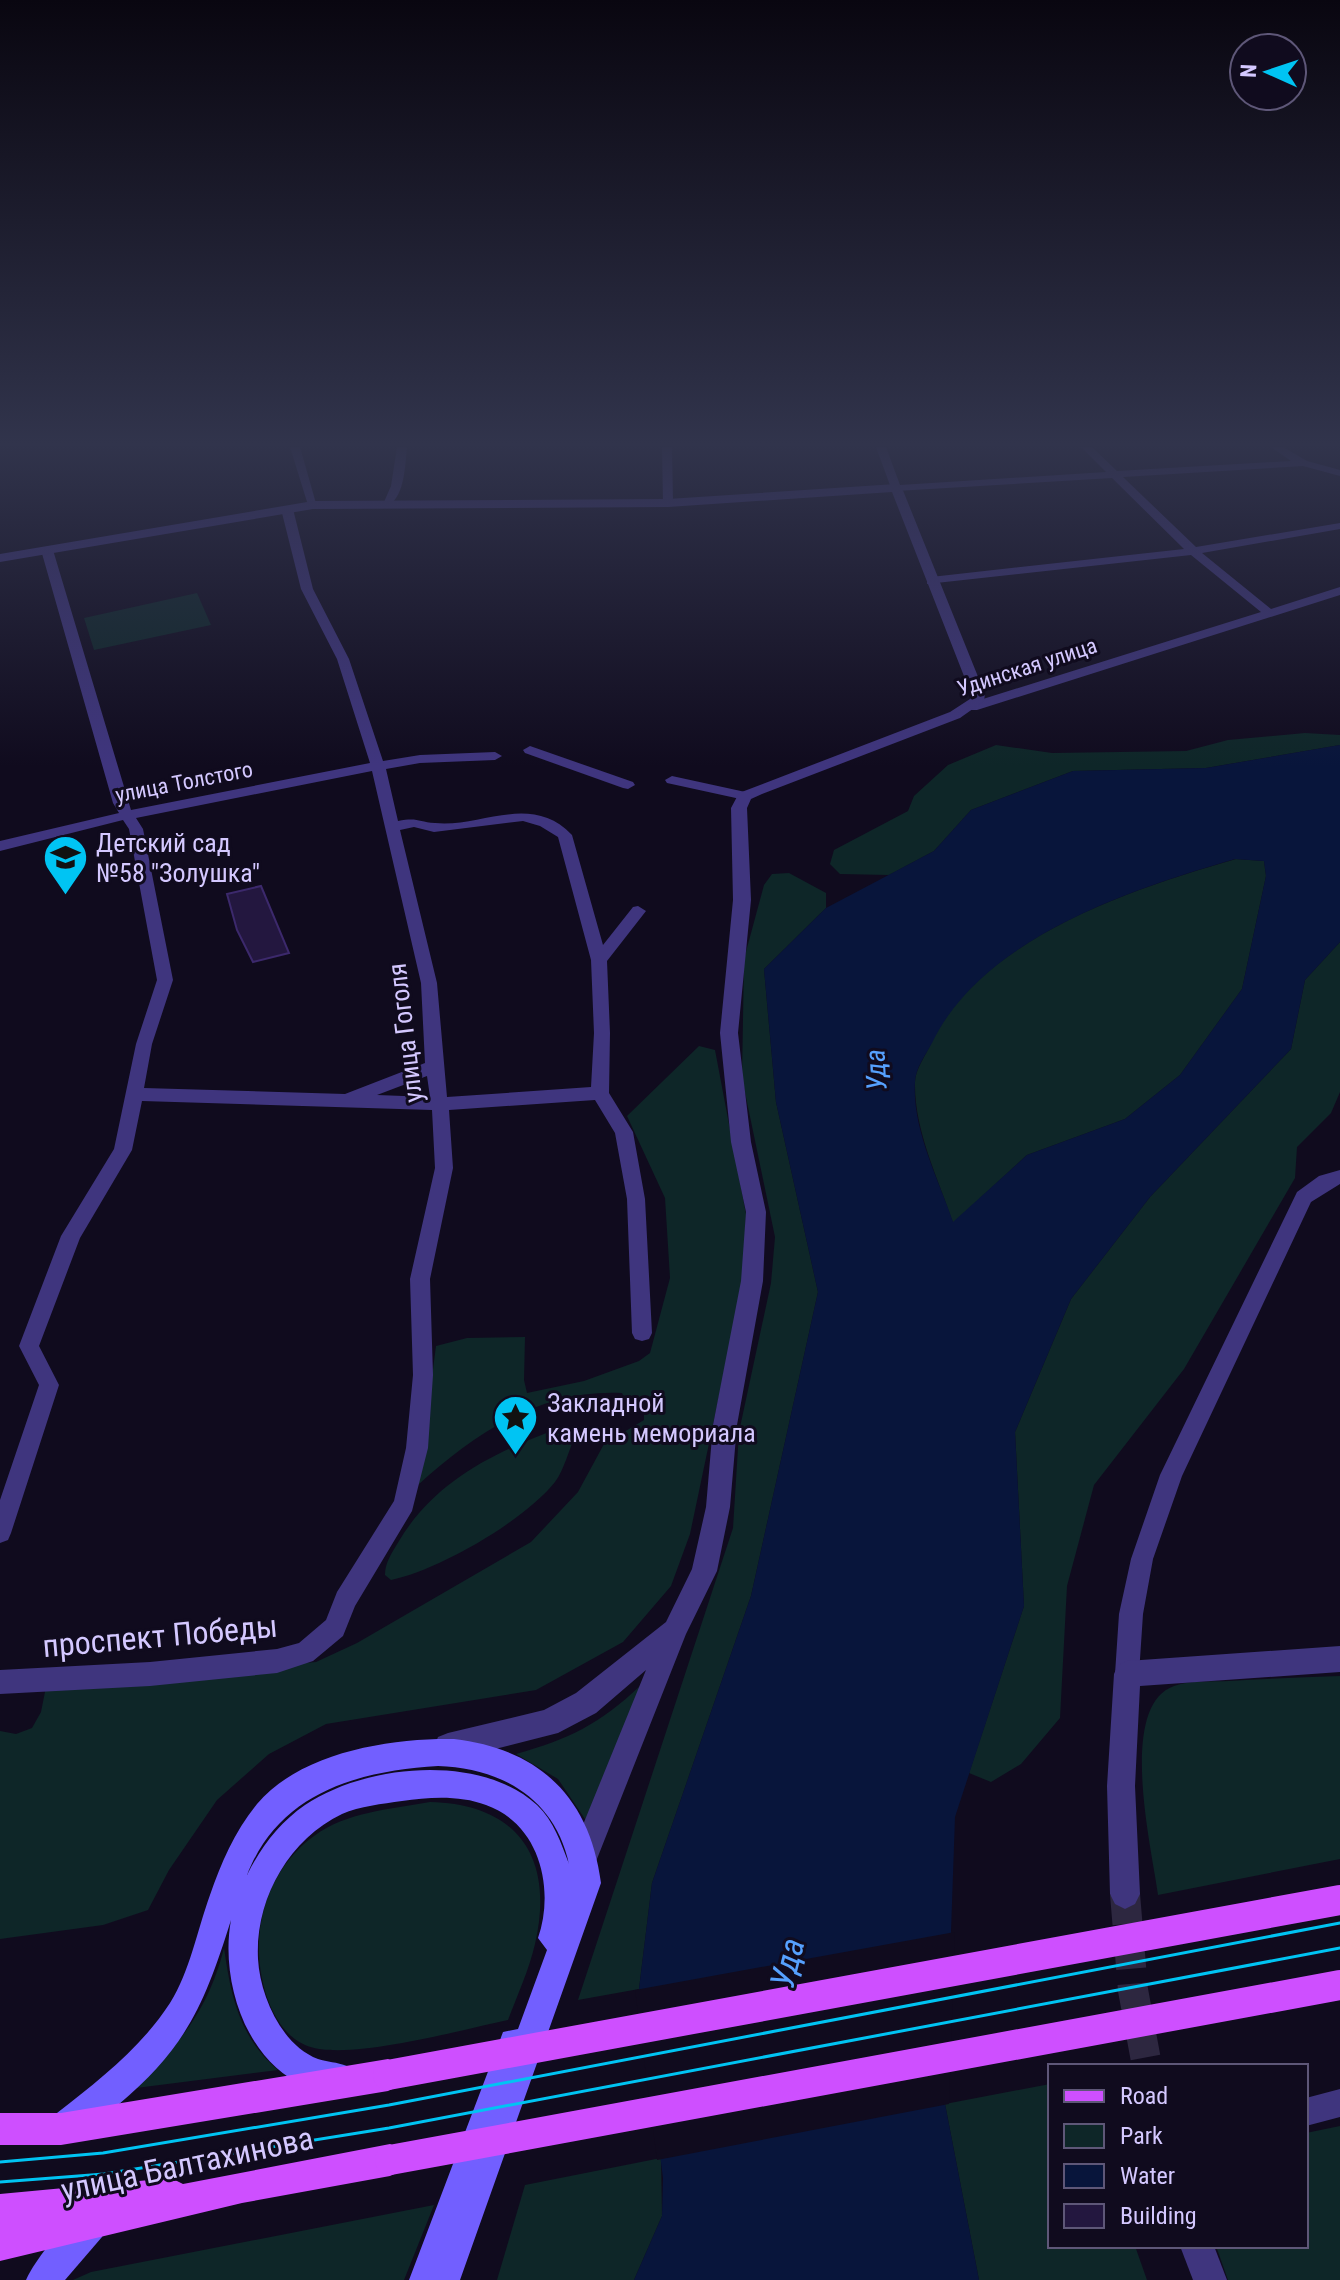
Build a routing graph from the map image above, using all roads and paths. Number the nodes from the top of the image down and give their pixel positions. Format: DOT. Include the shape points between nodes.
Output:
graph roads {
  1 [pos="27,553"];
  2 [pos="48,553"];
  3 [pos="298,553"];
  4 [pos="921,553"];
  5 [pos="1172,553"];
  6 [pos="1196,553"];
  7 [pos="0,558"];
  8 [pos="931,581"];
  9 [pos="1340,591"];
  10 [pos="1268,612"];
  11 [pos="972,707"];
  12 [pos="530,750"];
  13 [pos="495,756"];
  14 [pos="378,766"];
  15 [pos="672,780"];
  16 [pos="628,785"];
  17 [pos="742,802"];
  18 [pos="127,815"];
  19 [pos="391,827"];
  20 [pos="0,846"];
  21 [pos="638,911"];
  22 [pos="599,960"];
  23 [pos="434,1066"];
  24 [pos="600,1093"];
  25 [pos="133,1094"];
  26 [pos="345,1101"];
  27 [pos="440,1104"];
  28 [pos="1340,1177"];
  29 [pos="642,1333"];
  30 [pos="0,1533"];
  31 [pos="369,1558"];
  32 [pos="676,1628"];
  33 [pos="1340,1659"];
  34 [pos="1127,1674"];
  35 [pos="0,1682"];
  36 [pos="434,1750"];
  37 [pos="585,1870"];
  38 [pos="1125,1894"];
  39 [pos="1340,1900"];
  40 [pos="560,1918"];
  41 [pos="1340,1985"];
  42 [pos="388,2075"];
  43 [pos="1340,2103"];
  44 [pos="1308,2111"];
  45 [pos="0,2129"];
  46 [pos="61,2129"];
  47 [pos="242,2187"];
  48 [pos="0,2211"];
  49 [pos="90,2224"];
  50 [pos="0,2244"];
  51 [pos="1198,2248"];
  52 [pos="43,2280"];
  53 [pos="426,2280"];
  54 [pos="443,2280"];
  55 [pos="1210,2280"];
  1 -- 7 [label="street"];
  2 -- 18 [label="street"];
  3 -- 14 [label="street, улица Гоголя" via="307,589 343,659"];
  4 -- 8 [label="street"];
  5 -- 8 [label="street"];
  6 -- 10 [label="street"];
  8 -- 11 [label="street" via="978,694"];
  9 -- 10 [label="street, Удинская улица"];
  10 -- 11 [label="street, Удинская улица"];
  11 -- 17 [label="street, Удинская улица"];
  12 -- 16 [label="street"];
  13 -- 14 [label="street, улица Толстого"];
  14 -- 18 [label="street, улица Толстого"];
  14 -- 19 [label="street, улица Гоголя"];
  15 -- 17 [label="street"];
  17 -- 32 [label="street" via="742,900 729,1033 757,1246 725,1425 712,1541 704,1571"];
  18 -- 20 [label="street, улица Толстого"];
  18 -- 25 [label="street" via="136,829 165,980"];
  19 -- 22 [label="street" via="415,822 434,828 523,817 565,835"];
  19 -- 23 [label="street, улица Гоголя" via="429,983"];
  21 -- 22 [label="street"];
  22 -- 24 [label="street"];
  23 -- 26 [label="street"];
  23 -- 27 [label="street, улица Гоголя"];
  24 -- 27 [label="street"];
  24 -- 29 [label="street" via="624,1132 636,1199"];
  25 -- 26 [label="street"];
  25 -- 30 [label="street" via="123,1150 75,1228 29,1346 49,1385"];
  26 -- 27 [label="street"];
  27 -- 31 [label="street, улица Гоголя" via="444,1168 420,1279 423,1375 417,1448 404,1504"];
  28 -- 34 [label="street" via="1304,1197 1171,1475 1142,1559"];
  31 -- 35 [label="street, проспект Победы" via="335,1628 305,1653 277,1661 150,1674"];
  32 -- 36 [label="street" via="586,1703 548,1723"];
  32 -- 37 [label="street"];
  33 -- 34 [label="street"];
  34 -- 38 [label="street" via="1121,1786"];
  36 -- 37 [label="main road" via="486,1758 529,1777 575,1829"];
  36 -- 46 [label="main road" via="318,1775 267,1812 235,1861 180,2014 137,2067"];
  37 -- 40 [label="street"];
  37 -- 54 [label="main road"];
  39 -- 42 [label="main road, улица Балтахинова, bridge"];
  40 -- 42 [label="main road" via="558,1874 541,1832 509,1802 465,1784 417,1783 347,1798 289,1837 265,1869 247,1911 243,1939 251,2002 271,2038 298,2065 320,2077"];
  40 -- 53 [label="main road"];
  41 -- 47 [label="main road, улица Балтахинова, bridge"];
  42 -- 46 [label="main road, улица Балтахинова"];
  43 -- 44 [label="street"];
  45 -- 46 [label="main road, улица Балтахинова"];
  47 -- 48 [label="main road"];
  47 -- 49 [label="main road, улица Балтахинова"];
  49 -- 50 [label="main road, улица Балтахинова"];
  49 -- 52 [label="main road"];
  51 -- 55 [label="street"];
}
